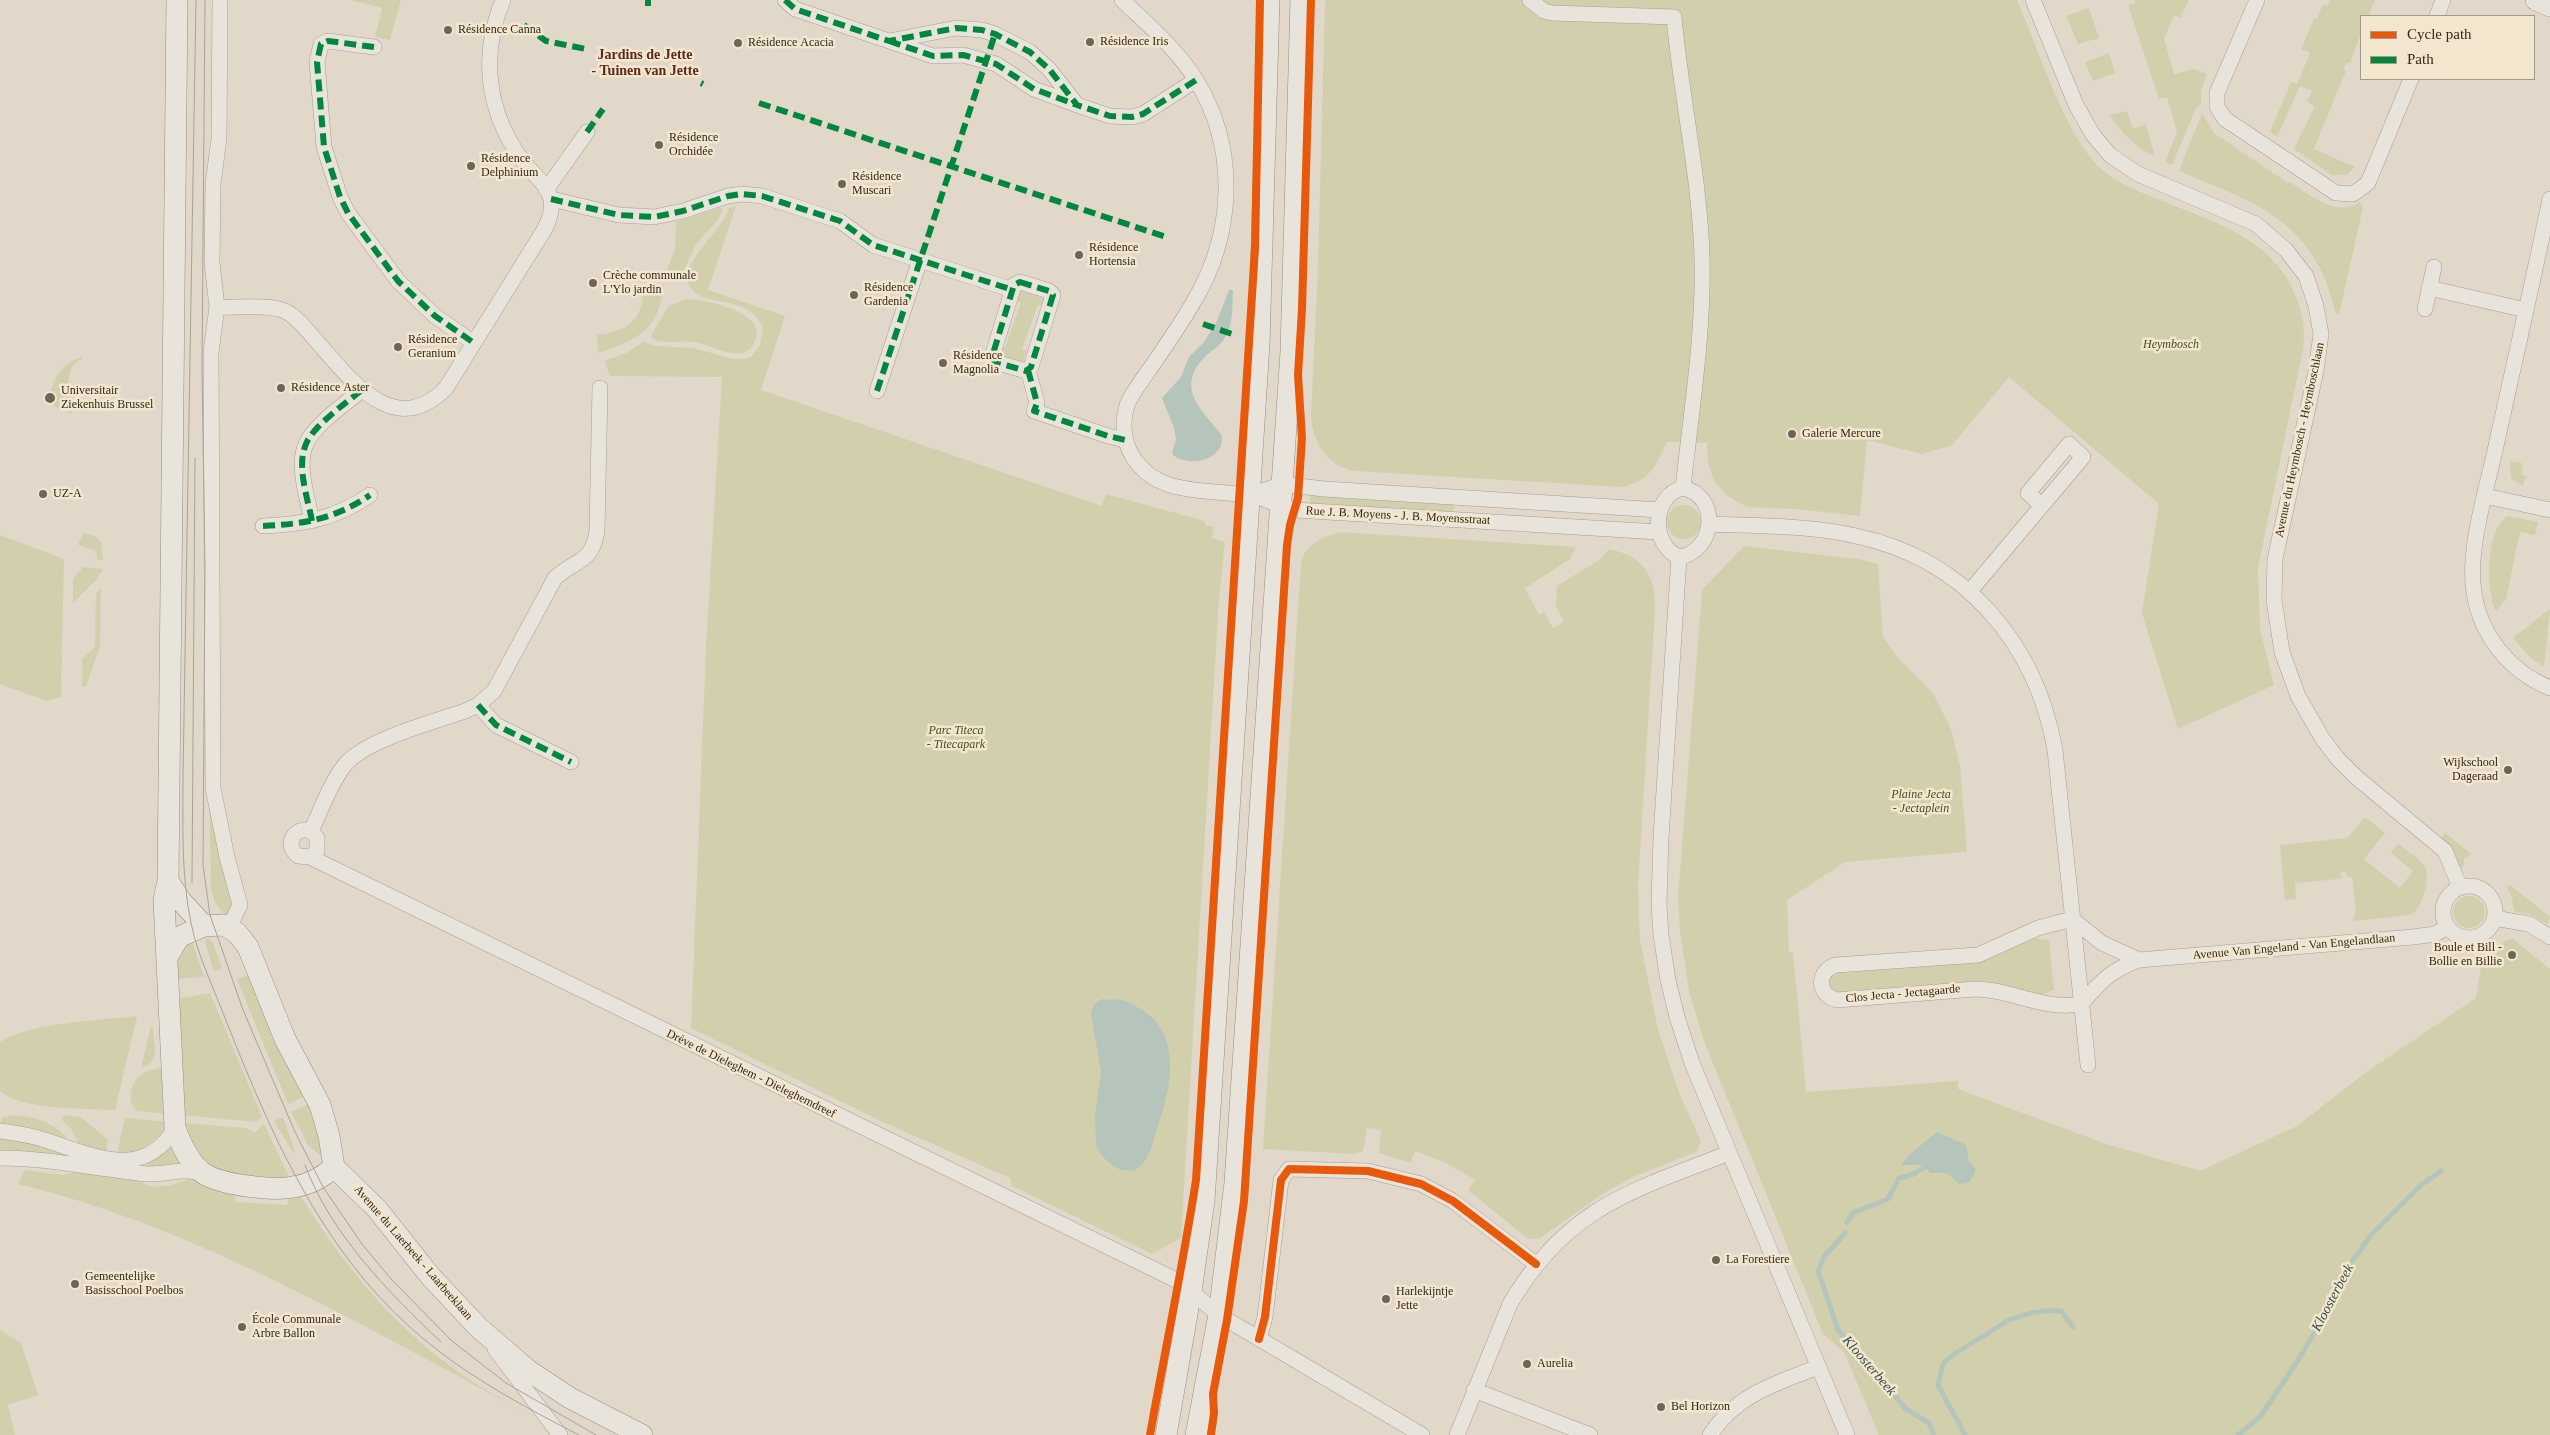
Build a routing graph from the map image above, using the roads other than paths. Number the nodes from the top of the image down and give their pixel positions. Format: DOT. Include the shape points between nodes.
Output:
graph roads {
  1 [pos="176,0"];
  2 [pos="220,0"];
  3 [pos="503,0"];
  4 [pos="785,0"];
  5 [pos="1122,0"];
  6 [pos="1269,0"];
  7 [pos="1301,0"];
  8 [pos="1530,0"];
  9 [pos="2034,0"];
  10 [pos="2257,0"];
  11 [pos="2443,0"];
  12 [pos="2536,0"];
  13 [pos="2550,6"];
  14 [pos="2437,15"];
  15 [pos="889,41"];
  16 [pos="374,47"];
  17 [pos="1196,80"];
  18 [pos="2411,80"];
  19 [pos="1077,105"];
  20 [pos="587,132"];
  21 [pos="548,195"];
  22 [pos="2550,199"];
  23 [pos="920,260"];
  24 [pos="2434,267"];
  25 [pos="2429,288"];
  26 [pos="1013,290"];
  27 [pos="217,307"];
  28 [pos="2424,309"];
  29 [pos="2526,310"];
  30 [pos="474,343"];
  31 [pos="1028,370"];
  32 [pos="600,388"];
  33 [pos="362,390"];
  34 [pos="877,391"];
  35 [pos="1125,440"];
  36 [pos="1282,484"];
  37 [pos="1683,488"];
  38 [pos="1251,494"];
  39 [pos="370,495"];
  40 [pos="2485,496"];
  41 [pos="2041,505"];
  42 [pos="1280,507"];
  43 [pos="1660,510"];
  44 [pos="2550,510"];
  45 [pos="312,521"];
  46 [pos="1709,524"];
  47 [pos="263,526"];
  48 [pos="1659,532"];
  49 [pos="1679,557"];
  50 [pos="1970,591"];
  51 [pos="2550,688"];
  52 [pos="478,705"];
  53 [pos="571,762"];
  54 [pos="312,831"];
  55 [pos="310,856"];
  56 [pos="168,881"];
  57 [pos="2460,887"];
  58 [pos="2494,918"];
  59 [pos="2072,920"];
  60 [pos="204,926"];
  61 [pos="2448,927"];
  62 [pos="229,928"];
  63 [pos="2550,937"];
  64 [pos="169,954"];
  65 [pos="2139,960"];
  66 [pos="2081,1004"];
  67 [pos="2088,1065"];
  68 [pos="175,1128"];
  69 [pos="0,1131"];
  70 [pos="1729,1153"];
  71 [pos="0,1158"];
  72 [pos="334,1167"];
  73 [pos="204,1174"];
  74 [pos="1536,1264"];
  75 [pos="1191,1291"];
  76 [pos="1219,1315"];
  77 [pos="479,1328"];
  78 [pos="1258,1339"];
  79 [pos="1818,1366"];
  80 [pos="1474,1390"];
  81 [pos="559,1435"];
  82 [pos="642,1435"];
  83 [pos="1166,1435"];
  84 [pos="1196,1435"];
  85 [pos="1422,1435"];
  86 [pos="1457,1435"];
  87 [pos="1590,1435"];
  88 [pos="1710,1435"];
  89 [pos="1847,1435"];
  1 -- 56 [label="main road"];
  2 -- 27 [label="street" via="219,139 213,184 212,263"];
  3 -- 21 [label="street" via="490,47 492,94 507,138"];
  4 -- 15 [label="street" via="796,9"];
  5 -- 17 [label="street" via="1168,44"];
  6 -- 38 [label="main road" via="1260,334"];
  7 -- 36 [label="main road" via="1291,352"];
  8 -- 37 [label="street" via="1552,13 1674,17 1702,259 1700,323"];
  9 -- 57 [label="street, Avenue du Heymbosch - Heymboschlaan" via="2076,105 2110,156 2138,174 2256,224 2286,250 2306,276 2321,334 2316,371 2275,559 2274,600 2282,652 2298,696 2337,758 2445,851"];
  10 -- 18 [label="street" via="2218,94 2217,107 2225,118 2336,193 2353,194 2368,182"];
  11 -- 14 [label="street"];
  12 -- 13 [label="main road"];
  15 -- 19 [label="street" via="932,56 963,55 996,64 1034,89"];
  15 -- 19 [label="street" via="956,28 995,34 1030,52"];
  16 -- 30 [label="street" via="328,40 321,44 317,62 320,109 324,147 331,172 348,213 398,281 435,316"];
  17 -- 19 [label="street" via="1143,114 1132,117 1110,116"];
  17 -- 35 [label="street" via="1210,106 1221,139 1227,190 1224,225 1215,259 1200,293 1129,400 1124,419"];
  20 -- 21 [label="street"];
  21 -- 23 [label="street" via="619,216 654,217 683,212 728,196 756,195 835,219 873,245"];
  21 -- 30 [label="street" via="550,215 544,230"];
  22 -- 29 [label="street"];
  23 -- 26 [label="street"];
  23 -- 34 [label="street"];
  24 -- 25 [label="street"];
  25 -- 28 [label="street"];
  25 -- 29 [label="street"];
  26 -- 31 [label="street" via="992,357 996,362"];
  26 -- 31 [label="street" via="1016,283 1022,282 1053,295"];
  27 -- 33 [label="street" via="274,308 291,315"];
  27 -- 62 [label="street" via="211,352 213,788 240,904"];
  29 -- 40 [label="street"];
  30 -- 33 [label="street" via="446,388 424,405 413,408 390,406"];
  31 -- 35 [label="street" via="1037,403 1034,411"];
  32 -- 52 [label="street" via="597,530 592,549 580,562 555,578 494,692"];
  33 -- 45 [label="street" via="306,443 303,472"];
  35 -- 38 [label="street" via="1138,466 1167,484 1189,490"];
  36 -- 38 [label="street, Rue J. B. Moyens - J. B. Moyensstraat"];
  36 -- 42 [label="main road"];
  36 -- 43 [label="street, Rue J. B. Moyens - J. B. Moyensstraat"];
  37 -- 43 [label="street" via="1669,494"];
  37 -- 46 [label="street" via="1693,490 1706,502"];
  38 -- 42 [label="street, Rue J. B. Moyens - J. B. Moyensstraat"];
  38 -- 75 [label="main road" via="1204,1201"];
  39 -- 45 [label="street" via="344,511"];
  40 -- 44 [label="street"];
  40 -- 51 [label="street" via="2473,558 2478,608 2484,625 2502,654 2527,676"];
  41 -- 50 [label="street"];
  42 -- 48 [label="street, Rue J. B. Moyens - J. B. Moyensstraat"];
  42 -- 76 [label="main road" via="1231,1228"];
  43 -- 48 [label="street"];
  45 -- 47 [label="street"];
  46 -- 49 [label="street" via="1702,544 1687,556"];
  46 -- 50 [label="street" via="1803,529 1858,536 1913,554"];
  48 -- 49 [label="street" via="1665,548"];
  49 -- 70 [label="street" via="1660,838 1661,935 1677,1017"];
  50 -- 59 [label="street" via="2000,622 2016,645 2043,700 2055,750"];
  52 -- 53 [label="street" via="496,725"];
  52 -- 54 [label="street" via="371,745 352,757 338,774"];
  54 -- 55 [label="street" via="318,842 317,851"];
  54 -- 55 [label="street, Drève de Dieleghem - Dieleghemdreef" via="297,832 291,845 298,856"];
  55 -- 75 [label="street, Drève de Dieleghem - Dieleghemdreef" via="1180,1282"];
  56 -- 60 [label="main road"];
  56 -- 64 [label="main road" via="164,900"];
  57 -- 58 [label="street" via="2475,886 2489,894 2495,908"];
  57 -- 61 [label="street" via="2444,904 2444,920"];
  58 -- 61 [label="street" via="2488,930 2475,938 2460,936"];
  58 -- 63 [label="street" via="2529,924"];
  59 -- 65 [label="street, Avenue Van Engeland - Van Engelandlaan" via="2102,943"];
  59 -- 66 [label="street"];
  59 -- 66 [label="street, Clos Jecta - Jectagaarde" via="2038,928 1978,955 1836,965 1823,974 1821,986 1827,995 1837,1000 1974,988 2048,1005"];
  60 -- 62 [label="main road" via="211,924"];
  60 -- 64 [label="main road" via="179,937"];
  61 -- 65 [label="street, Avenue Van Engeland - Van Engelandlaan" via="2436,934 2413,937"];
  62 -- 72 [label="main road" via="248,947 285,1039 318,1100 328,1129"];
  64 -- 68 [label="main road"];
  65 -- 66 [label="street, Avenue Van Engeland - Van Engelandlaan" via="2106,976"];
  66 -- 67 [label="street"];
  68 -- 69 [label="street" via="166,1142 152,1153 124,1161 84,1154 30,1136"];
  68 -- 73 [label="main road" via="185,1150"];
  70 -- 74 [label="street" via="1628,1192 1599,1208 1564,1234"];
  70 -- 79 [label="street"];
  71 -- 73 [label="street" via="54,1161 146,1174 186,1170"];
  72 -- 73 [label="main road" via="319,1178 292,1188 243,1184"];
  72 -- 77 [label="main road, Avenue du Laerbeek - Laarbeeklaan" via="377,1209 431,1277"];
  74 -- 78 [label="street" via="1453,1201 1421,1184 1368,1171 1295,1168 1285,1172 1281,1180 1265,1317"];
  74 -- 80 [label="street" via="1507,1310"];
  75 -- 76 [label="street, Drève de Dieleghem - Dieleghemdreef"];
  75 -- 83 [label="main road"];
  76 -- 78 [label="street, Drève de Dieleghem - Dieleghemdreef"];
  76 -- 84 [label="main road"];
  77 -- 81 [label="street"];
  77 -- 82 [label="main road, Avenue du Laerbeek - Laarbeeklaan" via="537,1377"];
  78 -- 85 [label="street, Drève de Dieleghem - Dieleghemdreef"];
  79 -- 88 [label="street" via="1751,1394 1720,1420"];
  79 -- 89 [label="street"];
  80 -- 86 [label="street"];
  80 -- 87 [label="street"];
}
